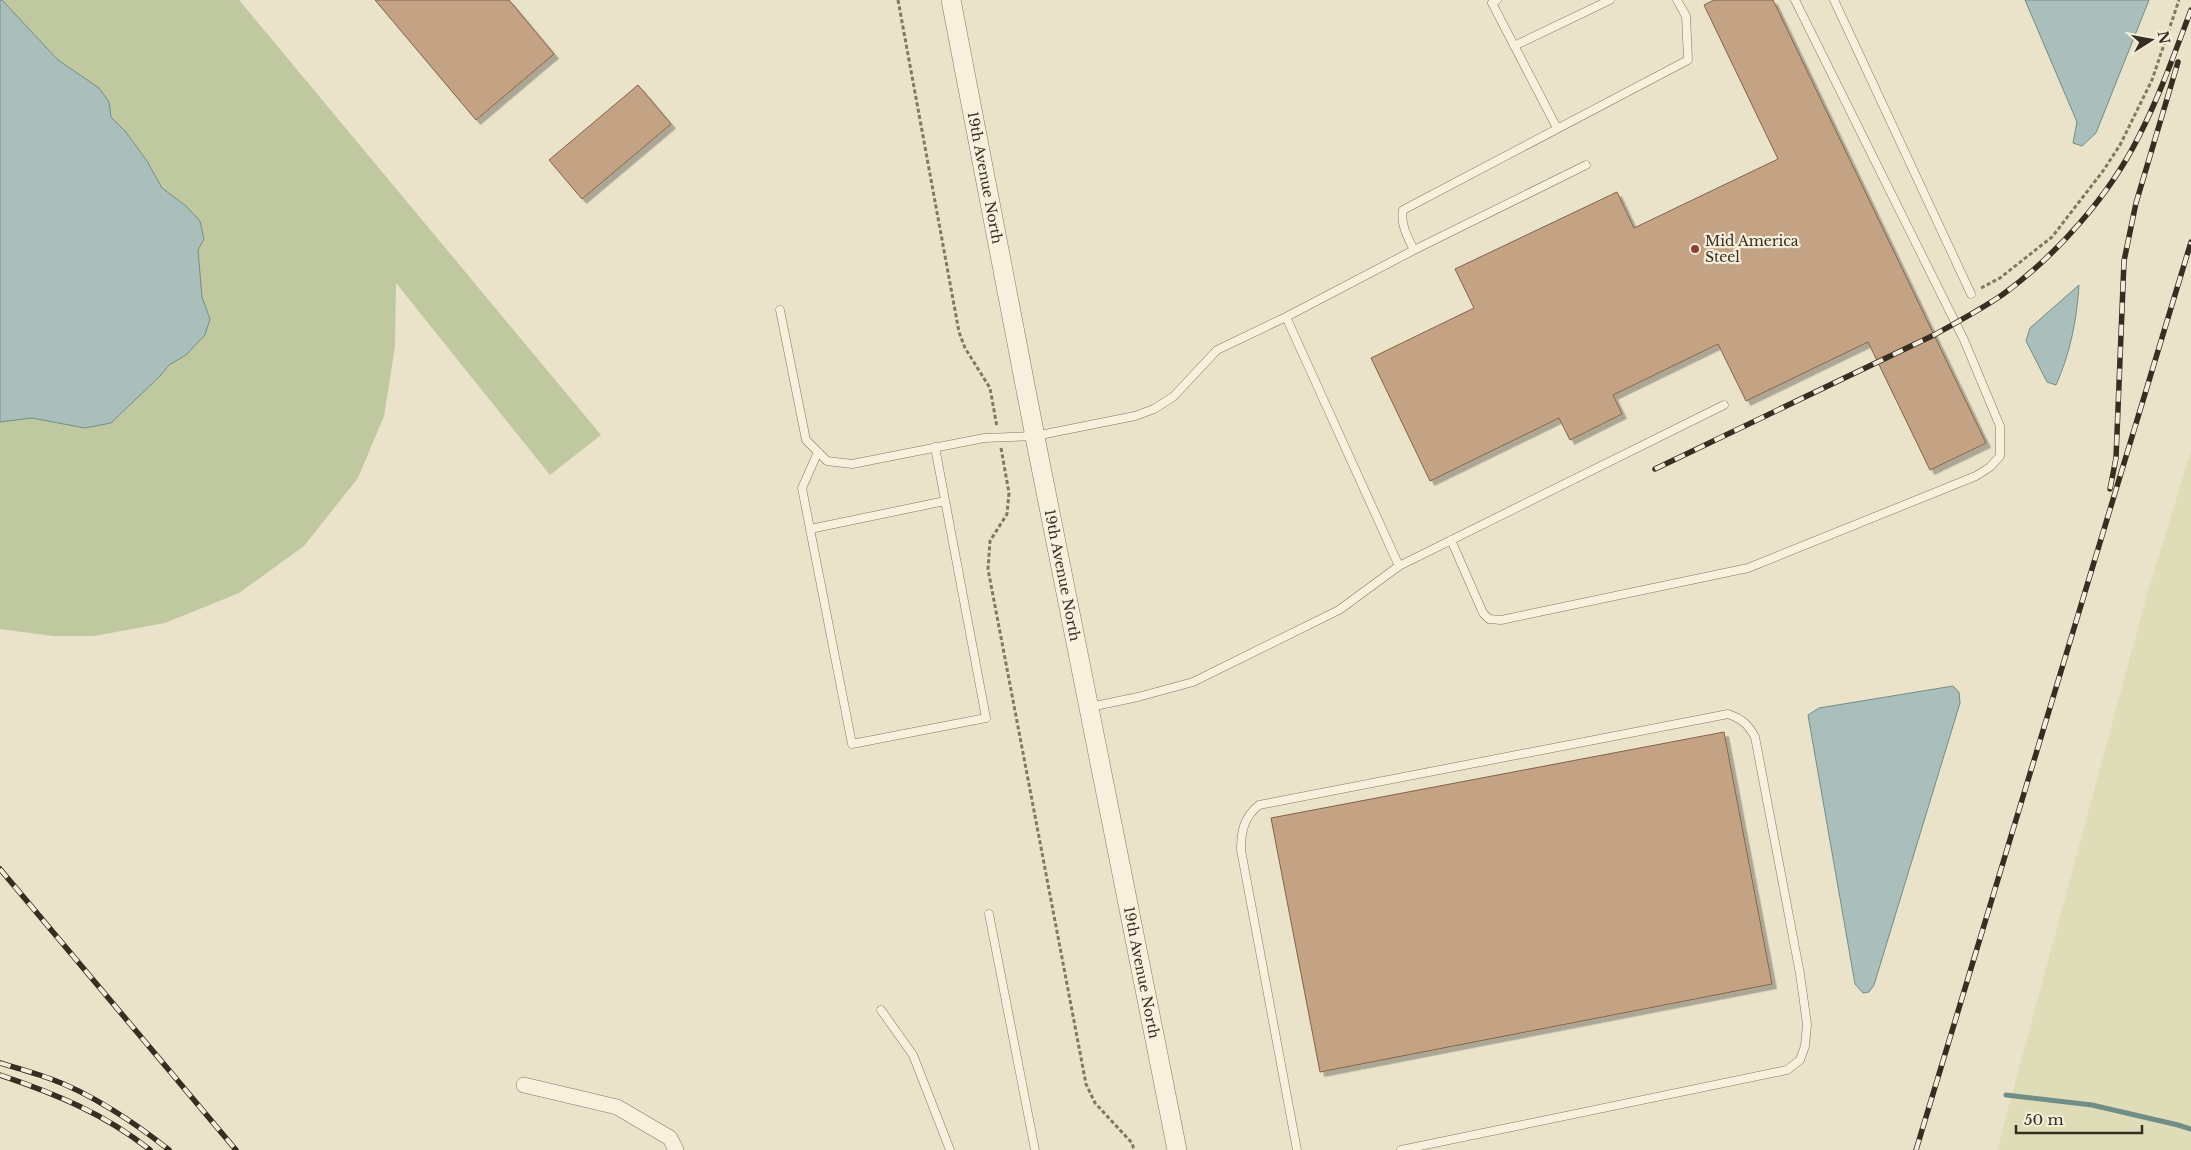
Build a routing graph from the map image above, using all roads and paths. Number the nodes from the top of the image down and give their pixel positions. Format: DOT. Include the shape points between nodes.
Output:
graph roads {
  1 [pos="898,0"];
  2 [pos="952,0"];
  3 [pos="1497,0"];
  4 [pos="1610,0"];
  5 [pos="1677,0"];
  6 [pos="1795,0"];
  7 [pos="1834,0"];
  8 [pos="2179,0"];
  9 [pos="1514,46"];
  10 [pos="1557,128"];
  11 [pos="1586,165"];
  12 [pos="1414,250"];
  13 [pos="1970,294"];
  14 [pos="780,310"];
  15 [pos="1286,317"];
  16 [pos="1724,405"];
  17 [pos="1035,436"];
  18 [pos="999,437"];
  19 [pos="935,448"];
  20 [pos="818,452"];
  21 [pos="945,501"];
  22 [pos="810,529"];
  23 [pos="1451,540"];
  24 [pos="1399,566"];
  25 [pos="1089,708"];
  26 [pos="989,914"];
  27 [pos="882,1010"];
  28 [pos="524,1085"];
  29 [pos="676,1150"];
  30 [pos="950,1150"];
  31 [pos="1035,1150"];
  32 [pos="1134,1150"];
  33 [pos="1177,1150"];
  34 [pos="1297,1150"];
  35 [pos="1401,1150"];
  1 -- 18 [label="path" via="959,332 990,388"];
  2 -- 17 [label="street, 19th Avenue North"];
  3 -- 9 [label="lane" via="1492,2"];
  4 -- 9 [label="lane"];
  5 -- 10 [label="lane" via="1686,16 1688,60"];
  6 -- 23 [label="lane" via="1964,340 2000,426 2000,456 1976,476 1748,568 1502,620 1489,619 1483,613"];
  7 -- 13 [label="lane"];
  8 -- 13 [label="path" via="2148,88 2120,145 2103,171 2052,237 2000,278"];
  9 -- 10 [label="lane"];
  10 -- 12 [label="lane" via="1403,210 1401,217"];
  11 -- 12 [label="lane"];
  12 -- 15 [label="lane"];
  14 -- 20 [label="lane" via="806,440"];
  15 -- 17 [label="lane" via="1216,350 1173,397 1154,409 1135,416"];
  15 -- 24 [label="lane"];
  16 -- 23 [label="lane"];
  17 -- 18 [label="lane"];
  17 -- 25 [label="street, 19th Avenue North"];
  18 -- 19 [label="lane"];
  18 -- 32 [label="path" via="1009,493 1007,514 990,542 988,570 1086,1084 1095,1103 1132,1143"];
  19 -- 20 [label="lane" via="852,464 827,461"];
  19 -- 21 [label="lane"];
  20 -- 22 [label="lane" via="802,488"];
  21 -- 22 [label="lane"];
  21 -- 22 [label="lane" via="986,718 852,744"];
  23 -- 24 [label="lane"];
  24 -- 25 [label="lane" via="1339,610 1193,682"];
  25 -- 33 [label="street, 19th Avenue North"];
  26 -- 31 [label="lane"];
  27 -- 30 [label="lane" via="914,1055"];
  28 -- 29 [label="street" via="618,1106 670,1138"];
  34 -- 35 [label="lane" via="1241,850 1241,831 1250,812 1260,805 1728,714 1749,725 1756,737 1800,974 1807,1024 1800,1060 1787,1070"];
}
